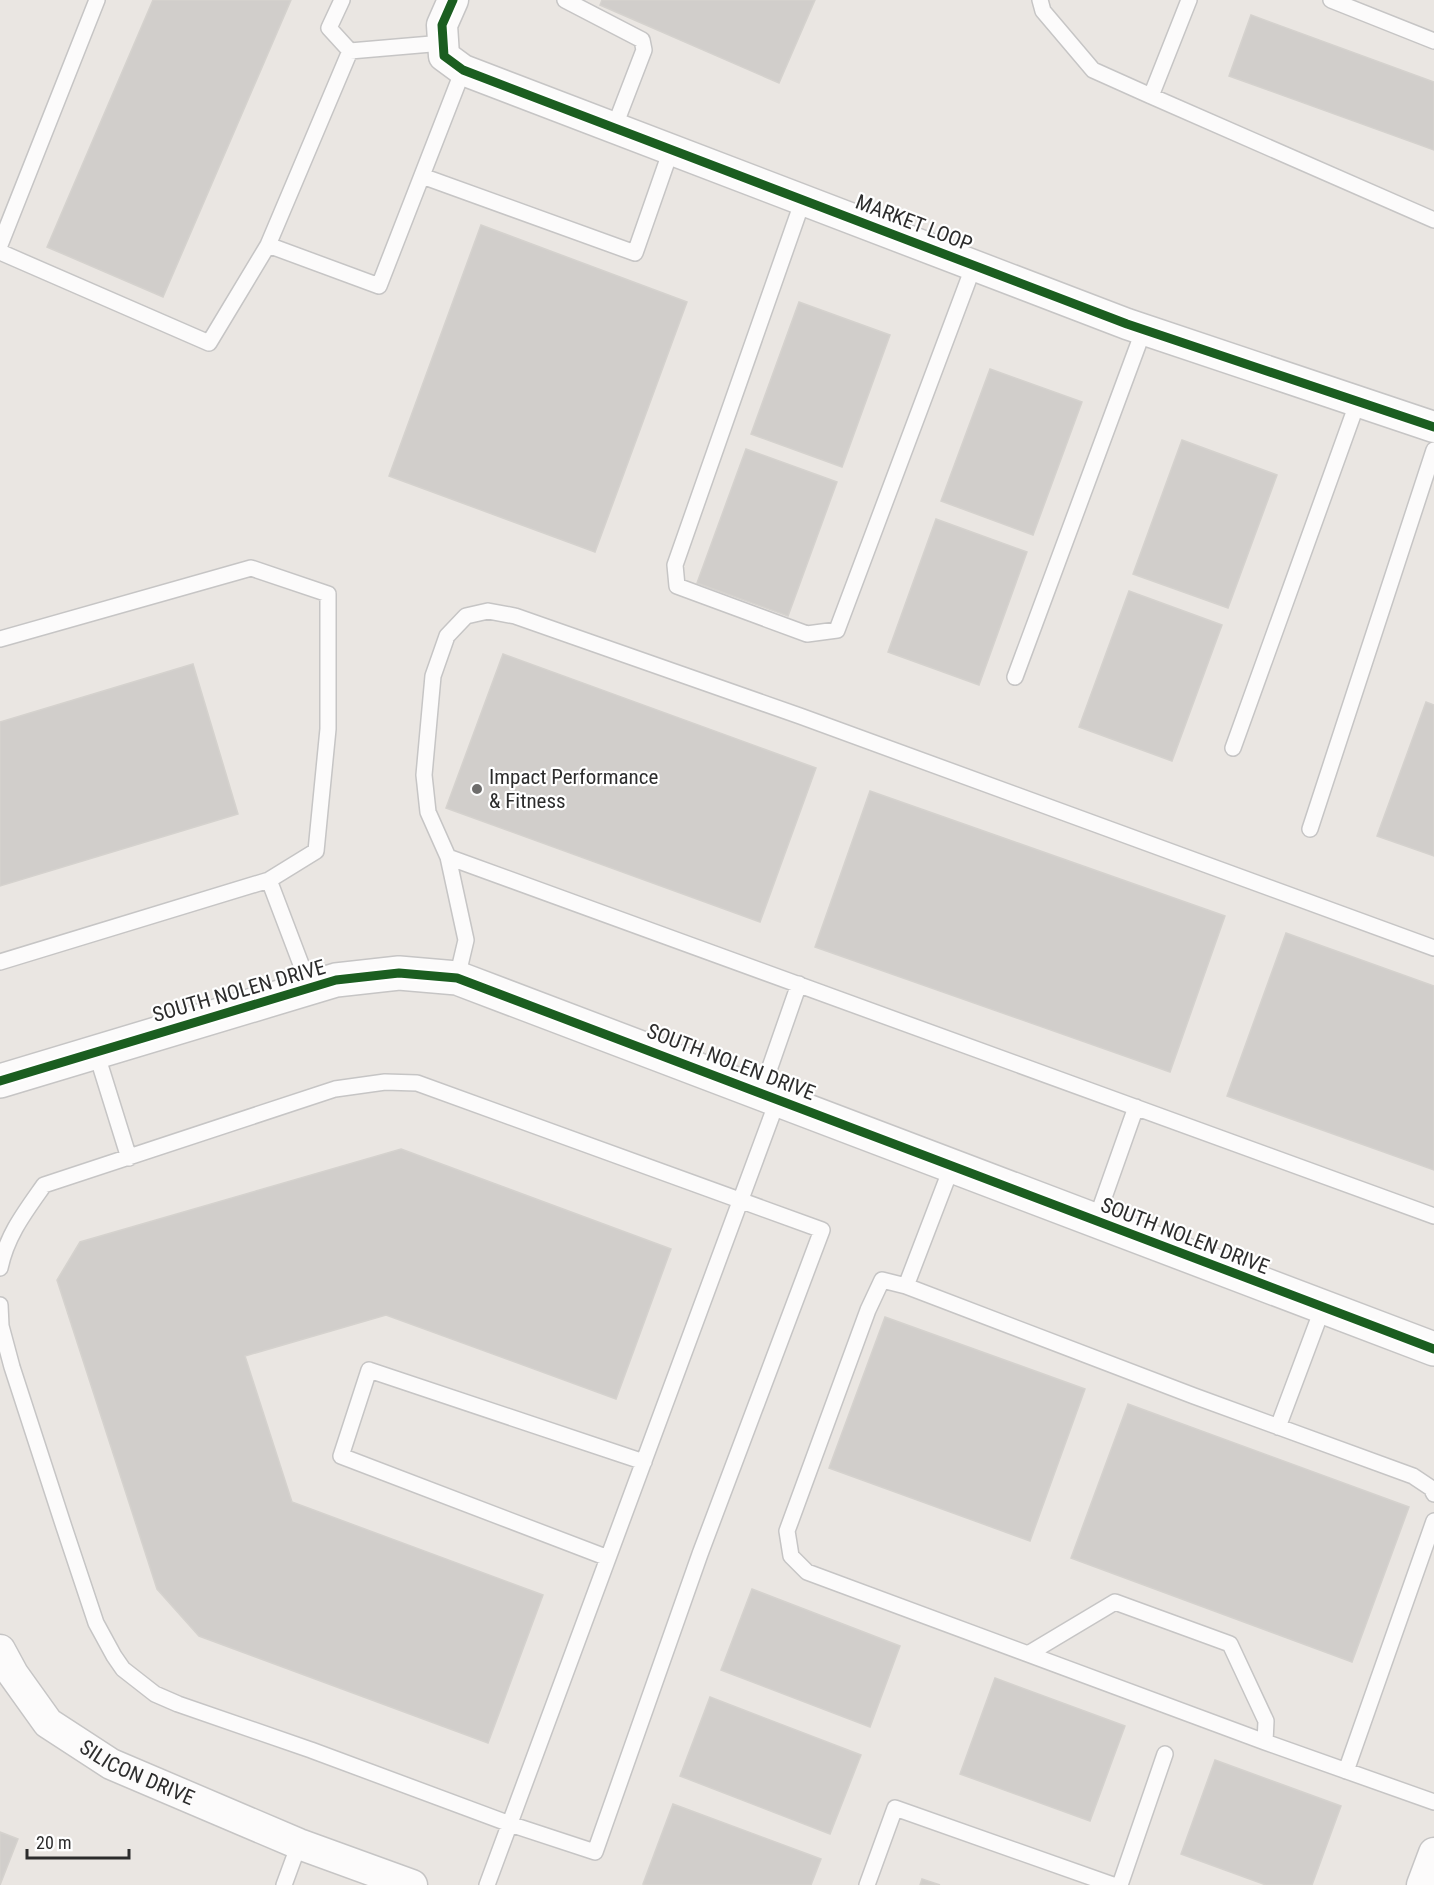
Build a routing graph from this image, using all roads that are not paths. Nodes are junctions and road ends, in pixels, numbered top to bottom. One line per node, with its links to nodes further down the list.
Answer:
1 (97, 0): 18 (lane)
2 (342, 0): 10 (lane)
3 (453, 0): 9 (street)
4 (565, 0): 13 (lane)
5 (1040, 0): 12 (lane)
6 (1189, 0): 12 (lane)
7 (1331, 0): 8 (lane)
8 (1434, 41)
9 (443, 43): 10 (lane); 11 (street, MARKET LOOP)
10 (350, 51): 19 (lane)
11 (463, 70): 13 (street, MARKET LOOP); 15 (lane)
12 (1151, 96): 17 (lane)
13 (614, 128): 14 (street, MARKET LOOP)
14 (671, 150): 15 (lane); 16 (street, MARKET LOOP)
15 (422, 176): 19 (lane)
16 (803, 200): 21 (street, MARKET LOOP); 21 (lane)
17 (1434, 220)
18 (0, 245)
19 (268, 245): 20 (lane)
20 (0, 252)
21 (974, 266): 22 (street, MARKET LOOP)
22 (1144, 329): 23 (street, MARKET LOOP); 27 (lane)
23 (1358, 401): 24 (street, MARKET LOOP); 28 (lane)
24 (1434, 427)
25 (1434, 450): 29 (lane)
26 (0, 639): 31 (lane)
27 (1015, 677)
28 (1233, 748)
29 (1310, 829)
30 (448, 857): 32 (lane); 34 (lane); 35 (lane)
31 (269, 880): 33 (lane); 36 (lane)
32 (1434, 948)
33 (0, 962)
34 (457, 978): 36 (street, SOUTH NOLEN DRIVE); 39 (street, SOUTH NOLEN DRIVE)
35 (799, 984): 39 (lane); 40 (lane)
36 (310, 988): 37 (street, SOUTH NOLEN DRIVE)
37 (96, 1052): 38 (street, SOUTH NOLEN DRIVE); 41 (lane)
38 (0, 1081)
39 (770, 1096): 42 (street, SOUTH NOLEN DRIVE); 43 (lane)
40 (1136, 1107): 44 (lane); 45 (lane)
41 (129, 1158): 43 (lane); 46 (lane)
42 (952, 1166): 45 (street, SOUTH NOLEN DRIVE); 47 (lane)
43 (741, 1200): 53 (lane); 63 (lane)
44 (1434, 1216)
45 (1096, 1221): 49 (street, SOUTH NOLEN DRIVE)
46 (0, 1268)
47 (906, 1286): 52 (lane); 57 (lane)
48 (0, 1305): 51 (lane)
49 (1323, 1307): 50 (street, SOUTH NOLEN DRIVE); 52 (lane)
50 (1434, 1349)
51 (7, 1376): 63 (lane)
52 (1278, 1427): 54 (lane)
53 (644, 1462): 56 (lane); 56 (lane)
54 (1434, 1494)
55 (1434, 1521): 61 (lane)
56 (608, 1558): 63 (lane)
57 (1028, 1654): 59 (lane); 59 (lane)
58 (4, 1668): 64 (street, SILICON DRIVE)
59 (1264, 1742): 61 (lane)
60 (1165, 1754): 71 (lane)
61 (1346, 1771): 62 (lane)
62 (1434, 1802)
63 (510, 1824): 68 (lane)
64 (299, 1844): 66 (lane); 67 (street, SILICON DRIVE)
65 (1434, 1852): 72 (street)
66 (284, 1885)
67 (412, 1885)
68 (487, 1885)
69 (867, 1885): 70 (lane)
70 (1113, 1885)
71 (1120, 1885)
72 (1422, 1885)

